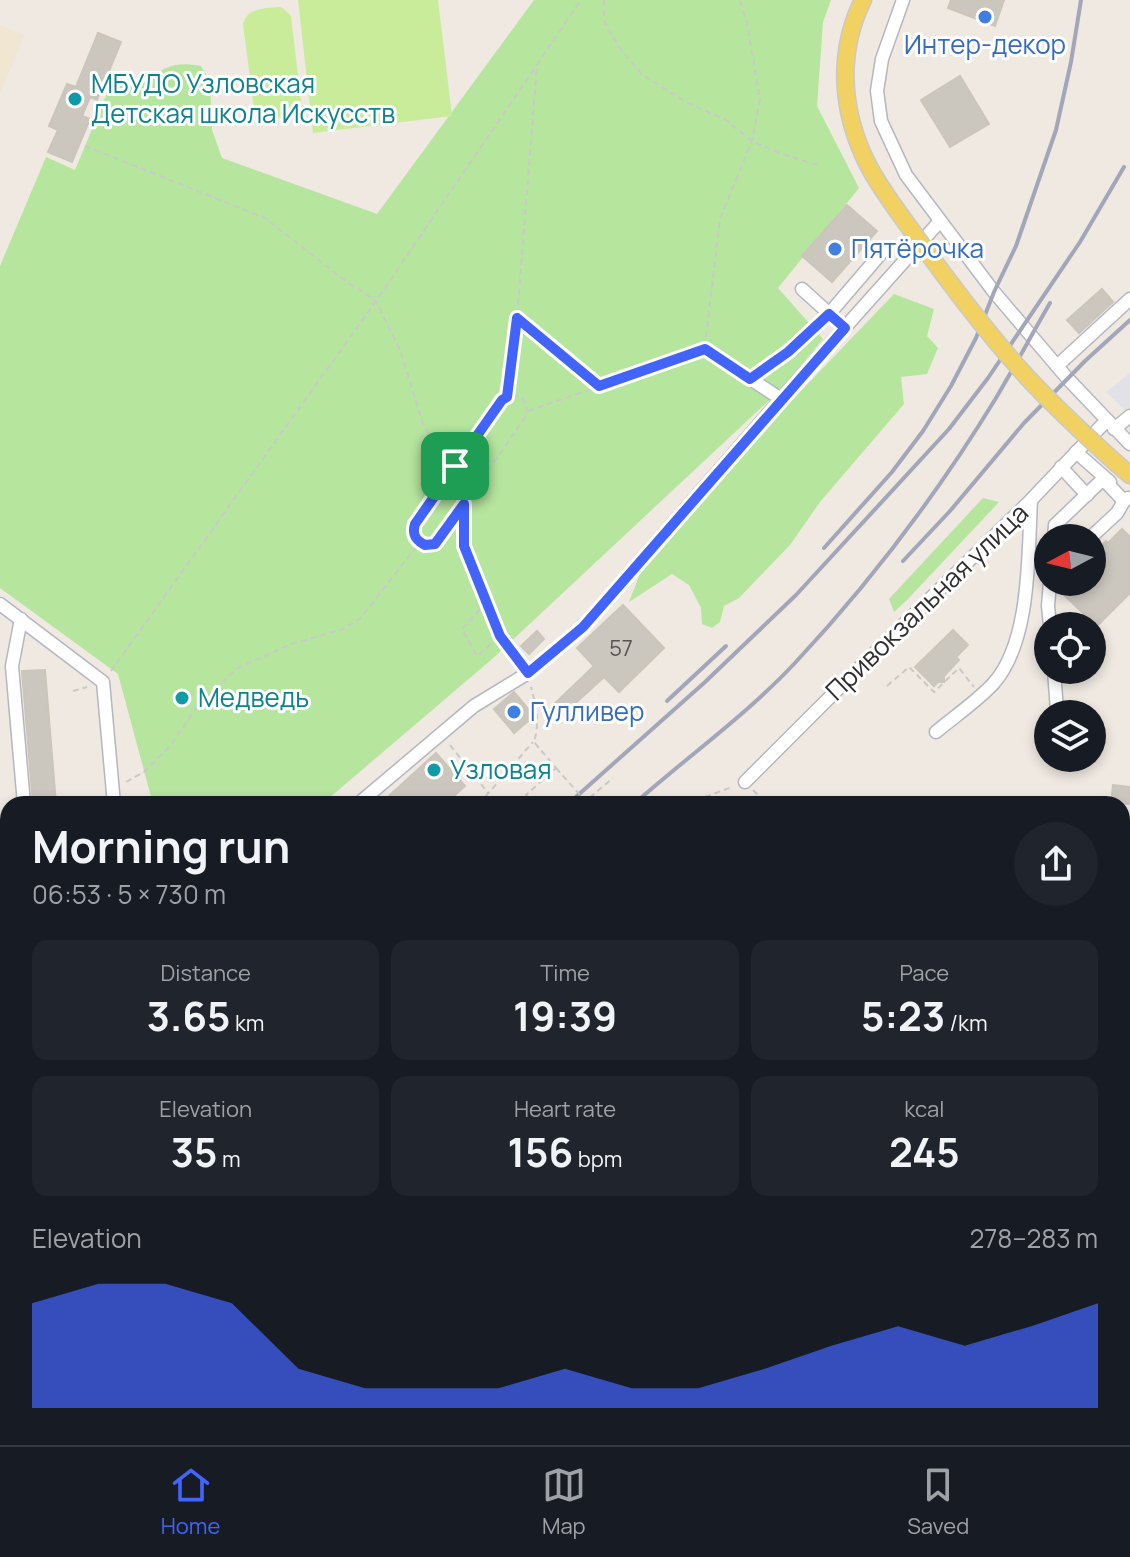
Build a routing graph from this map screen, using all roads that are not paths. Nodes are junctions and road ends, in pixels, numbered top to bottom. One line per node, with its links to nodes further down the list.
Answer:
1 (863, 0): 17 (main road, bridge)
2 (903, 0): 3 (street)
3 (940, 221): 8 (street); 10 (street)
4 (883, 251): 7 (street)
5 (802, 289): 7 (street)
6 (1130, 299): 10 (street)
7 (829, 314): 8 (street)
8 (845, 328): 11 (street)
9 (705, 349): 11 (street)
10 (1057, 366): 13 (street)
11 (781, 399): 30 (street)
12 (1130, 416): 13 (street, Привокзальная улица)
13 (1110, 424): 14 (street); 15 (street, Привокзальная улица)
14 (1130, 444)
15 (1076, 452): 16 (street, Привокзальная улица); 19 (street)
16 (1061, 467): 18 (street); 20 (street, Привокзальная улица)
17 (1130, 475)
18 (1087, 495): 19 (street); 22 (street)
19 (1127, 499): 21 (street); 23 (street)
20 (1031, 500): 26 (street); 27 (street, Привокзальная улица)
21 (1130, 518)
22 (1056, 524)
23 (1105, 524)
24 (0, 604): 25 (street)
25 (21, 619): 28 (street); 29 (street)
26 (936, 732)
27 (745, 782)
28 (23, 796)
29 (113, 796)
30 (367, 796)

